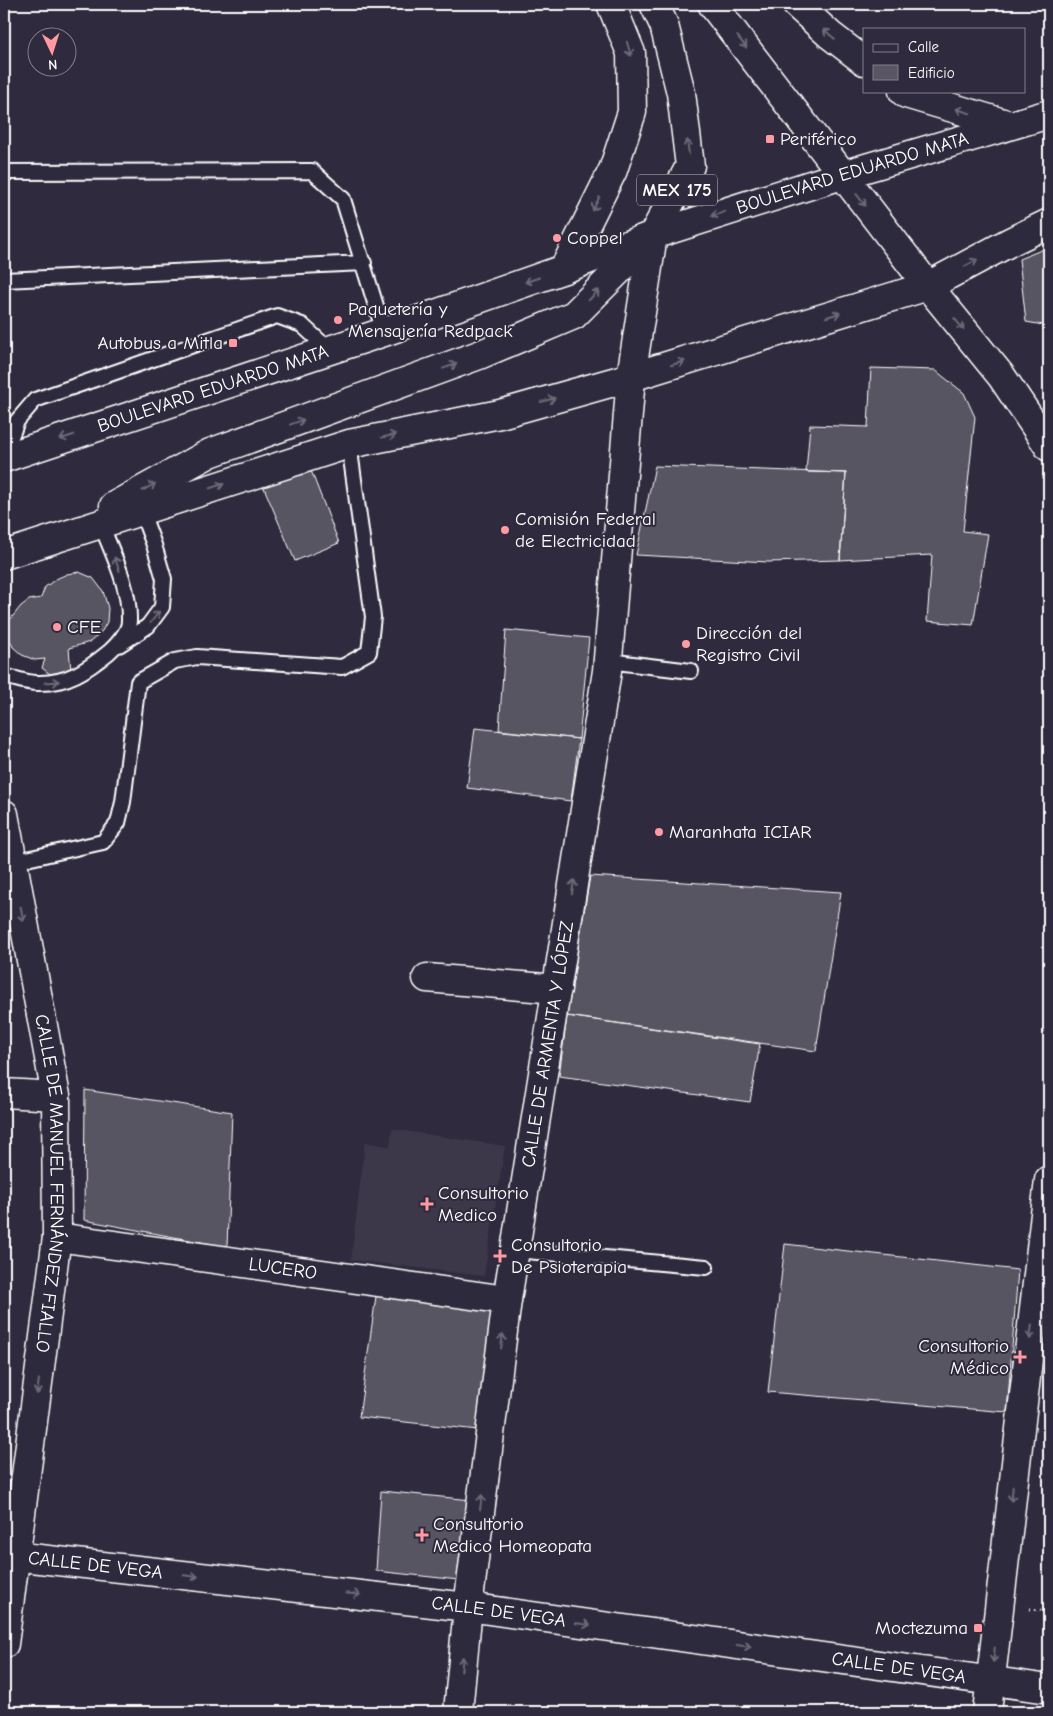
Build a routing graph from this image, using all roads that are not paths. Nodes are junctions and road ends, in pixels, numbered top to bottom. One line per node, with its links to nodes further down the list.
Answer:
1 (611, 4): 14 (street, one-way to 14)
2 (654, 4): 12 (street, MEX 175, one-way to 2)
3 (712, 4): 10 (street, one-way to 10)
4 (796, 4): 5 (street, one-way to 4)
5 (863, 60)
6 (904, 92): 8 (street, one-way to 6)
7 (1049, 114): 8 (street, BOULEVARD EDUARDO MATA)
8 (1010, 125): 10 (street, BOULEVARD EDUARDO MATA)
9 (4, 172): 13 (lane)
10 (842, 175): 12 (street, BOULEVARD EDUARDO MATA, one-way to 12); 16 (street, one-way to 16)
11 (1049, 223): 16 (street, one-way to 11)
12 (654, 235): 14 (street, BOULEVARD EDUARDO MATA); 19 (street, MEX 175); 25 (street, one-way to 12)
13 (364, 263): 15 (lane); 17 (lane)
14 (564, 269): 17 (street, BOULEVARD EDUARDO MATA, one-way to 17)
15 (4, 280)
16 (928, 286): 19 (street, one-way to 16); 21 (street, one-way to 21)
17 (384, 332): 18 (street, BOULEVARD EDUARDO MATA)
18 (330, 350): 22 (street, BOULEVARD EDUARDO MATA, one-way to 22); 22 (lane)
19 (631, 377): 20 (street, one-way to 19); 28 (street, CALLE DE ARMENTA Y LÓPEZ)
20 (349, 444): 23 (street, one-way to 20); 32 (lane)
21 (1049, 447)
22 (4, 457)
23 (141, 510): 24 (street); 27 (lane, one-way to 23)
24 (100, 524): 25 (street); 27 (lane, one-way to 24)
25 (61, 536): 26 (street)
26 (4, 555)
27 (116, 646): 30 (lane, one-way to 27)
28 (608, 661): 29 (lane); 34 (street, CALLE DE ARMENTA Y LÓPEZ, one-way to 28)
29 (691, 671)
30 (4, 676)
31 (4, 814): 32 (street, CALLE DE MANUEL FERNÁNDEZ FIALLO)
32 (13, 862): 36 (street, CALLE DE MANUEL FERNÁNDEZ FIALLO, one-way to 36)
33 (427, 978): 34 (street)
34 (557, 989): 39 (street, CALLE DE ARMENTA Y LÓPEZ)
35 (4, 1093): 36 (street)
36 (56, 1096): 38 (street, CALLE DE MANUEL FERNÁNDEZ FIALLO)
37 (1049, 1180): 45 (street, one-way to 45)
38 (57, 1237): 41 (street, LUCERO); 42 (street, CALLE DE MANUEL FERNÁNDEZ FIALLO, one-way to 42)
39 (515, 1250): 40 (lane); 41 (street, CALLE DE ARMENTA Y LÓPEZ)
40 (706, 1267)
41 (507, 1300): 43 (street, CALLE DE ARMENTA Y LÓPEZ, one-way to 41)
42 (10, 1556): 43 (street, CALLE DE VEGA, one-way to 43); 44 (street, CALLE DE MANUEL FERNÁNDEZ FIALLO)
43 (468, 1607): 45 (street, CALLE DE VEGA, one-way to 45); 47 (street, CALLE DE ARMENTA Y LÓPEZ, one-way to 43)
44 (4, 1644)
45 (991, 1682): 46 (street, CALLE DE VEGA); 48 (street)
46 (1049, 1689)
47 (458, 1712)
48 (987, 1712)

